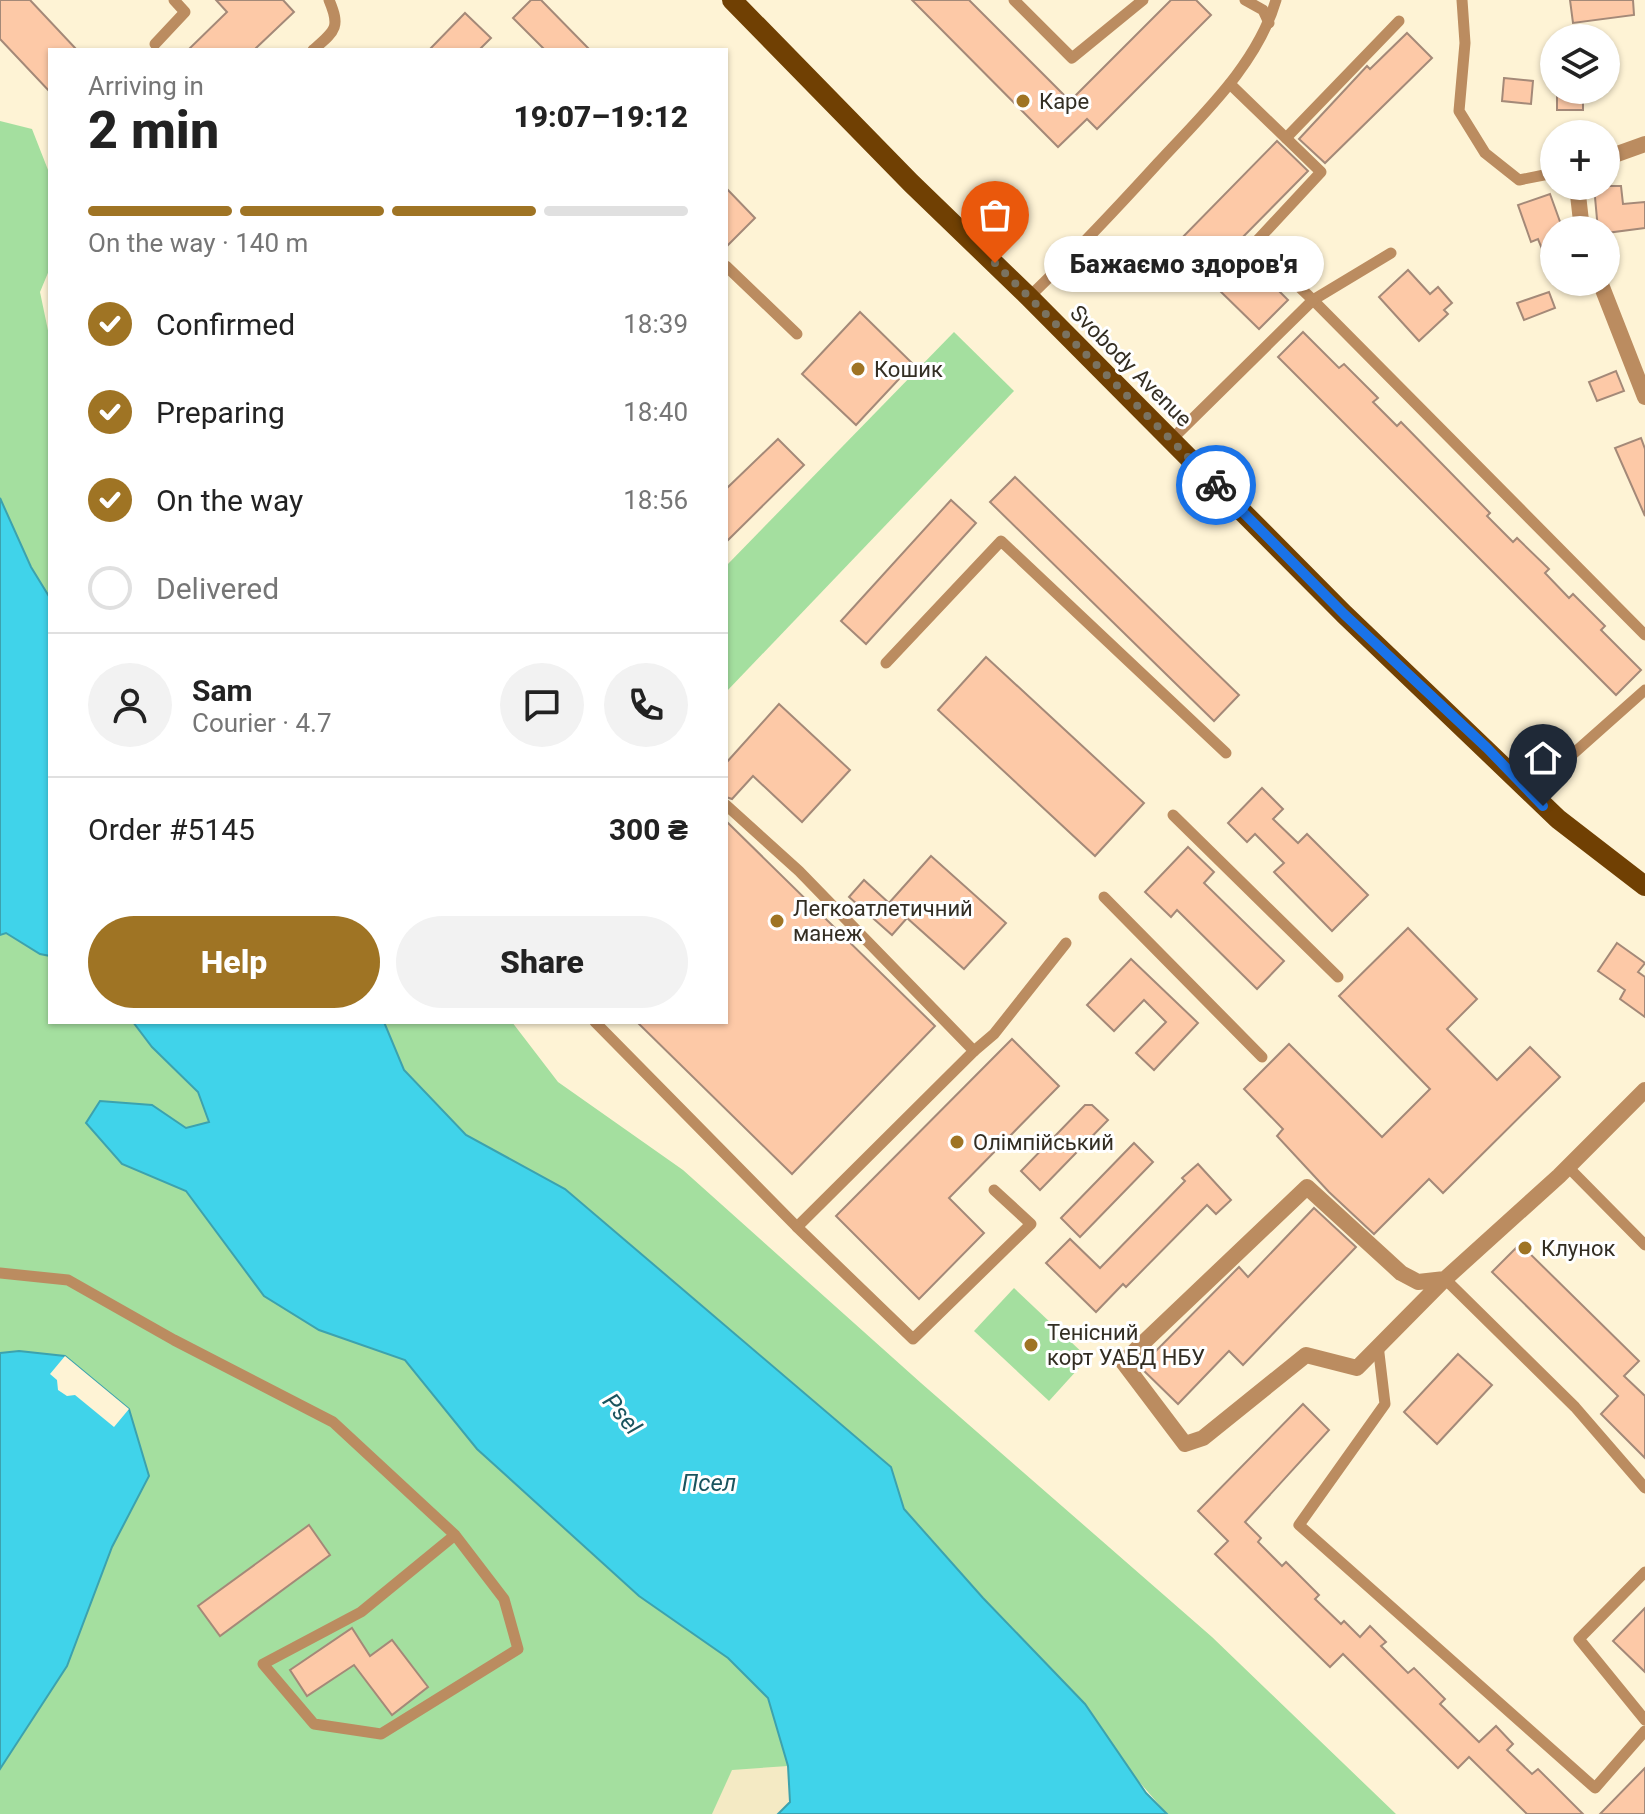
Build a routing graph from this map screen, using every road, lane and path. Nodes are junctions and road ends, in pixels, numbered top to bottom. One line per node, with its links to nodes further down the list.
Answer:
1 (174, 0): 11 (lane)
2 (329, 0): 12 (lane)
3 (732, 0): 21 (main road, Svobody Avenue)
4 (1014, 0): 5 (lane)
5 (1143, 0)
6 (1245, 0): 10 (lane)
7 (1276, 0): 10 (lane)
8 (1462, 0): 17 (lane)
9 (1399, 21): 14 (lane)
10 (1269, 23): 13 (lane)
11 (155, 44)
12 (315, 48)
13 (1230, 84): 14 (lane); 21 (lane)
14 (1286, 138): 22 (lane)
15 (1645, 144): 16 (street)
16 (1620, 153)
17 (1540, 176)
18 (1391, 253): 22 (lane)
19 (728, 268): 23 (lane)
20 (1605, 296): 24 (street)
21 (1029, 297): 25 (main road, Svobody Avenue)
22 (1313, 300): 25 (lane); 26 (lane)
23 (797, 334)
24 (1645, 397)
25 (1171, 440): 30 (main road, Svobody Avenue)
26 (1645, 635)
27 (886, 663): 29 (lane)
28 (1645, 690): 30 (lane)
29 (1226, 753)
30 (1529, 793): 33 (main road, Svobody Avenue)
31 (728, 807): 38 (lane)
32 (1173, 815): 36 (lane)
33 (1645, 886)
34 (1104, 897): 39 (lane)
35 (1066, 943): 38 (lane)
36 (1338, 977)
37 (597, 1024): 43 (lane)
38 (974, 1051): 43 (lane)
39 (1262, 1057)
40 (1645, 1090): 41 (street)
41 (1568, 1167): 44 (lane); 46 (street)
42 (994, 1190): 43 (lane)
43 (797, 1227)
44 (1645, 1245)
45 (0, 1273): 49 (lane)
46 (1445, 1279): 47 (street); 47 (street); 48 (lane)
47 (1378, 1345): 52 (lane)
48 (1645, 1488)
49 (455, 1535): 49 (lane)
50 (1645, 1572): 51 (lane)
51 (1645, 1720)
52 (1645, 1731)

